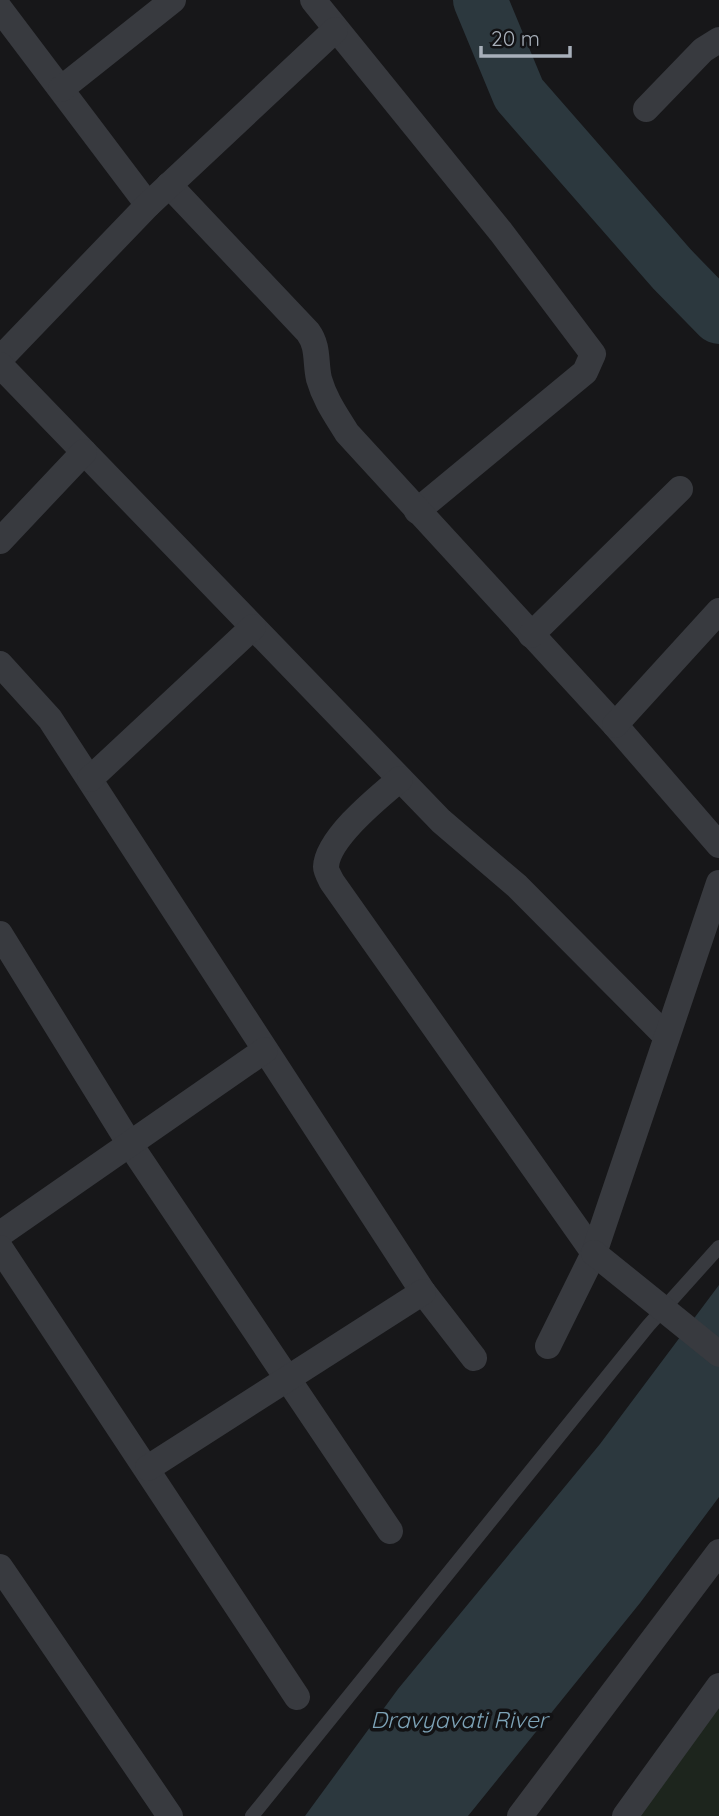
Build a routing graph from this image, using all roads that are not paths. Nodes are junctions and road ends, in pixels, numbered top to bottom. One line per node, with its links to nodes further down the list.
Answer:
1 (173, 0): 6 (street)
2 (313, 0): 4 (street)
3 (0, 9): 6 (street)
4 (335, 30): 8 (street); 14 (street)
5 (719, 40): 7 (street)
6 (61, 89): 9 (street)
7 (646, 109)
8 (169, 185): 9 (street); 14 (street)
9 (148, 205): 10 (street)
10 (0, 359)
11 (0, 365): 12 (street)
12 (84, 452): 15 (street); 17 (street)
13 (680, 489): 18 (street)
14 (417, 512): 18 (street)
15 (0, 541)
16 (719, 611): 20 (street)
17 (253, 627): 21 (street); 22 (street)
18 (531, 635): 20 (street)
19 (0, 664): 21 (street)
20 (615, 726): 23 (street)
21 (90, 779): 27 (street)
22 (400, 779): 26 (street); 32 (street)
23 (719, 845)
24 (719, 883): 26 (street)
25 (0, 934): 28 (street)
26 (665, 1035): 32 (street)
27 (265, 1049): 28 (street); 33 (street)
28 (131, 1146): 29 (street); 37 (street)
29 (0, 1234)
30 (719, 1247): 45 (lane)
31 (0, 1248): 38 (street)
32 (594, 1253): 34 (street); 35 (street, bridge)
33 (423, 1292): 36 (street); 37 (street)
34 (548, 1346)
35 (719, 1354)
36 (474, 1358)
37 (285, 1378): 38 (street); 39 (street)
38 (148, 1468): 43 (street)
39 (390, 1531)
40 (719, 1552): 46 (street)
41 (0, 1567): 44 (street)
42 (719, 1686): 47 (street)
43 (297, 1697)
44 (170, 1816)
45 (252, 1816)
46 (520, 1816)
47 (625, 1816)

